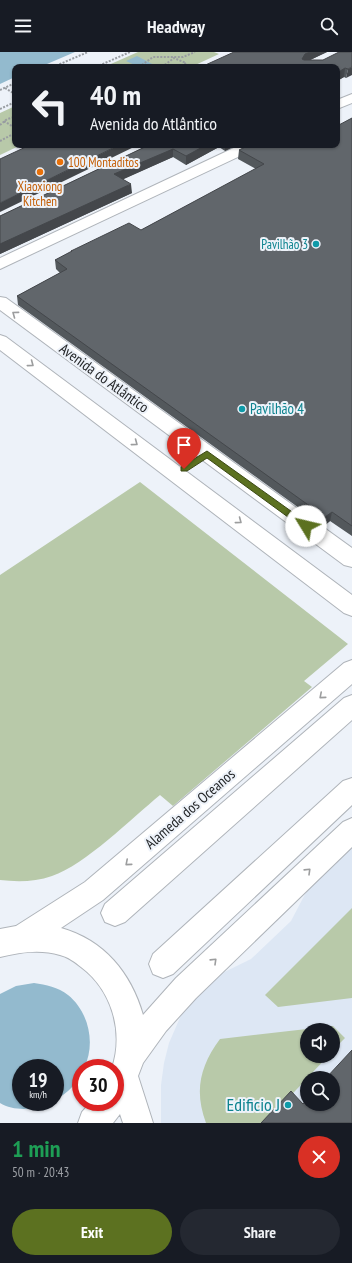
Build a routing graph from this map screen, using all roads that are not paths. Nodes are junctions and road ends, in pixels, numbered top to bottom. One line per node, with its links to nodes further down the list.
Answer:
1 (352, 98): 2 (street)
2 (340, 104)
3 (246, 148): 4 (street)
4 (0, 264)
5 (0, 302): 7 (street, Avenida do Atlântico, one-way to 5)
6 (0, 341): 8 (street, one-way to 8)
7 (207, 454): 8 (street); 9 (street, Avenida do Atlântico)
8 (177, 474): 10 (street, one-way to 10)
9 (352, 559)
10 (352, 606)
11 (352, 670): 16 (street, Alameda dos Oceanos, one-way to 16)
12 (352, 705): 15 (street, Alameda dos Oceanos)
13 (352, 789): 17 (street)
14 (352, 830): 19 (street, one-way to 14)
15 (115, 913)
16 (5, 942): 18 (street)
17 (164, 964)
18 (124, 1065)
19 (124, 1076)
20 (124, 1092): 23 (street)
21 (101, 1111): 22 (street)
22 (93, 1123)
23 (138, 1123)

